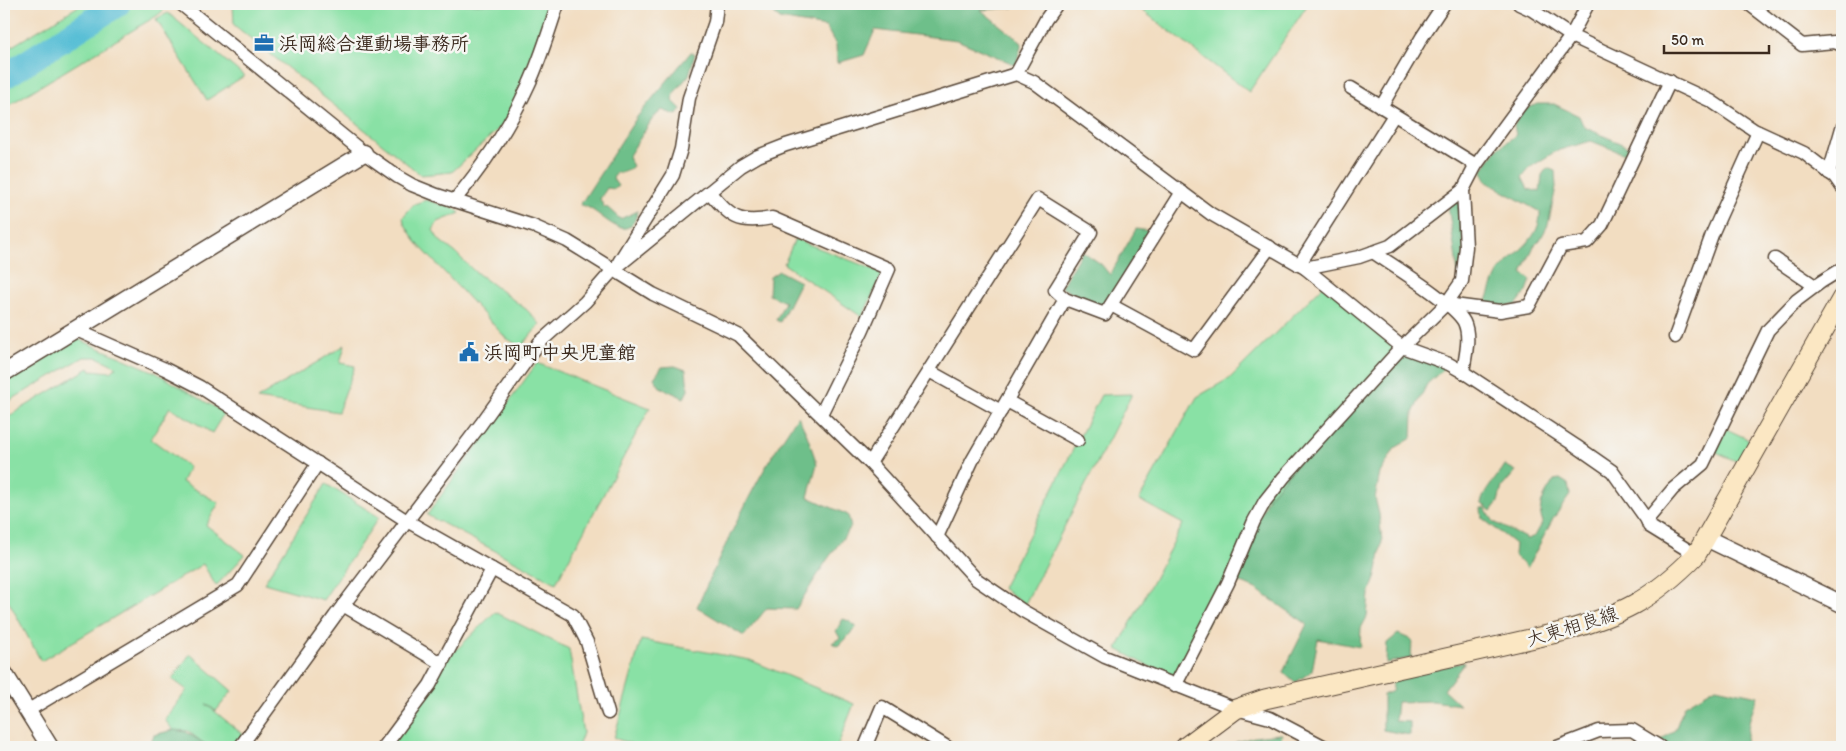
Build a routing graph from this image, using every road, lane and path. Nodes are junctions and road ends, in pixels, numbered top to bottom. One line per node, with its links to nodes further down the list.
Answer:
1 (181, 4): 18 (street)
2 (558, 4): 25 (street)
3 (717, 4): 31 (street)
4 (1057, 4): 11 (street)
5 (1444, 4): 14 (street)
6 (1519, 4): 9 (street)
7 (1588, 4): 9 (street)
8 (1748, 4): 10 (street)
9 (1571, 36): 12 (street); 19 (street)
10 (1842, 45)
11 (1016, 74): 23 (street); 24 (street)
12 (1670, 81): 17 (street); 35 (street)
13 (1351, 88): 14 (street)
14 (1381, 107): 15 (street)
15 (1394, 115): 19 (street); 29 (street)
16 (1842, 128): 20 (street)
17 (1758, 132): 20 (street); 38 (street)
18 (364, 153): 25 (street); 37 (street)
19 (1476, 165): 22 (street)
20 (1829, 173): 21 (street)
21 (1842, 187)
22 (1463, 190): 27 (street); 35 (street)
23 (709, 192): 31 (street); 44 (street)
24 (1182, 192): 26 (street); 36 (street)
25 (454, 201): 31 (street)
26 (1270, 247): 29 (street); 36 (street)
27 (1373, 252): 29 (street); 35 (street)
28 (1774, 259): 32 (street)
29 (1302, 266): 39 (street)
30 (1842, 269): 32 (street)
31 (613, 270): 44 (street); 48 (street)
32 (1815, 286): 49 (street)
33 (1842, 298): 51 (main road, 大東相良線)
34 (1065, 299): 36 (street); 40 (street); 43 (street)
35 (1446, 304): 39 (street); 41 (street)
36 (1111, 305)
37 (74, 329): 42 (street); 47 (street)
38 (1674, 337)
39 (1402, 347): 41 (street); 58 (street)
40 (929, 371): 43 (street); 46 (street)
41 (1464, 372): 49 (street)
42 (4, 373)
43 (1004, 406): 45 (street); 50 (street)
44 (821, 414): 46 (street)
45 (1078, 440)
46 (870, 462): 50 (street)
47 (318, 463): 48 (street); 60 (street)
48 (407, 520): 53 (street); 55 (street)
49 (1647, 520): 52 (street)
50 (936, 537): 58 (street)
51 (1706, 538): 52 (main road, 大東相良線); 54 (street)
52 (1696, 555): 59 (main road, 大東相良線)
53 (492, 569): 56 (street); 61 (street)
54 (1842, 604)
55 (344, 605): 56 (street); 63 (street)
56 (442, 664): 64 (street)
57 (4, 673): 60 (street)
58 (1175, 686): 59 (street)
59 (1236, 709): 67 (main road, 大東相良線); 68 (street)
60 (27, 711): 62 (street)
61 (608, 713)
62 (50, 747)
63 (240, 747)
64 (384, 747)
65 (866, 747): 66 (street)
66 (946, 747)
67 (1185, 747)
68 (1325, 747)
69 (1559, 747): 70 (street)
70 (1660, 747)

